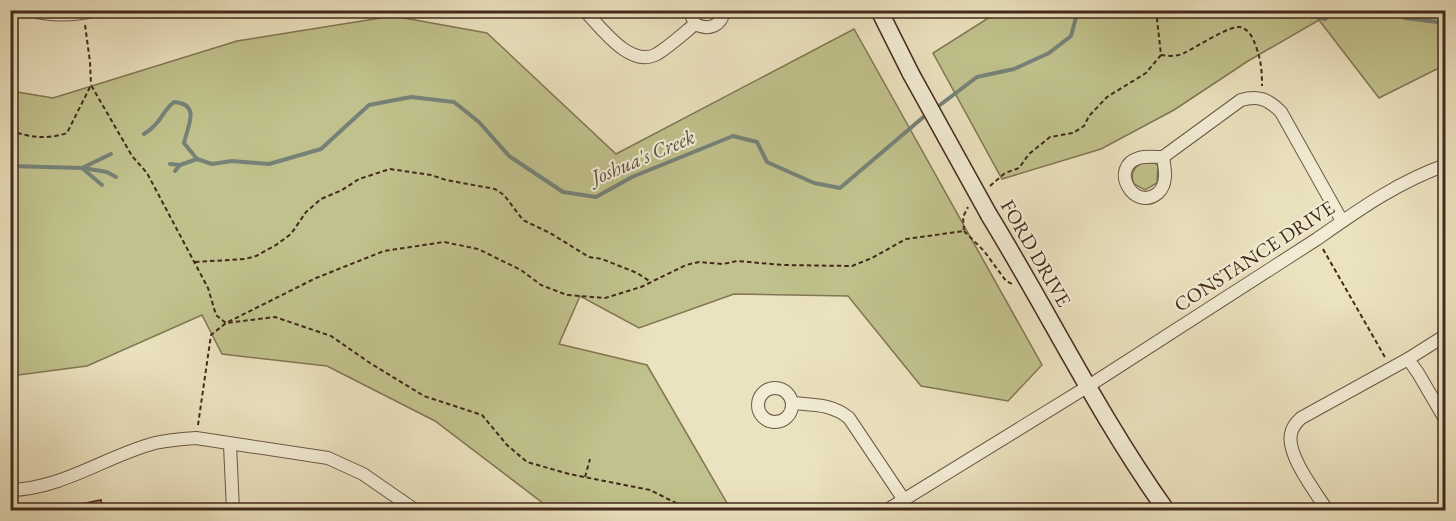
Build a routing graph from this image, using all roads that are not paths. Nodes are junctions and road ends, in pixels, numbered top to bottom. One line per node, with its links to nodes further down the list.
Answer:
1 (30, 10): 6 (street)
2 (584, 10): 7 (street)
3 (689, 10): 7 (street)
4 (724, 10): 7 (street)
5 (879, 10): 13 (main road, FORD DRIVE, bridge)
6 (89, 12)
7 (695, 24)
8 (1162, 157): 10 (street)
9 (1446, 165): 10 (street, CONSTANCE DRIVE)
10 (1342, 221): 13 (street, CONSTANCE DRIVE)
11 (1446, 335): 12 (street)
12 (1408, 359): 15 (street); 23 (street)
13 (1088, 387): 18 (street, CONSTANCE DRIVE); 22 (main road, FORD DRIVE)
14 (792, 403): 18 (street)
15 (1446, 422)
16 (230, 445): 17 (street); 19 (street); 20 (street)
17 (10, 490)
18 (904, 500): 21 (street, CONSTANCE DRIVE)
19 (232, 510)
20 (415, 510)
21 (887, 510)
22 (1166, 510)
23 (1327, 510)

